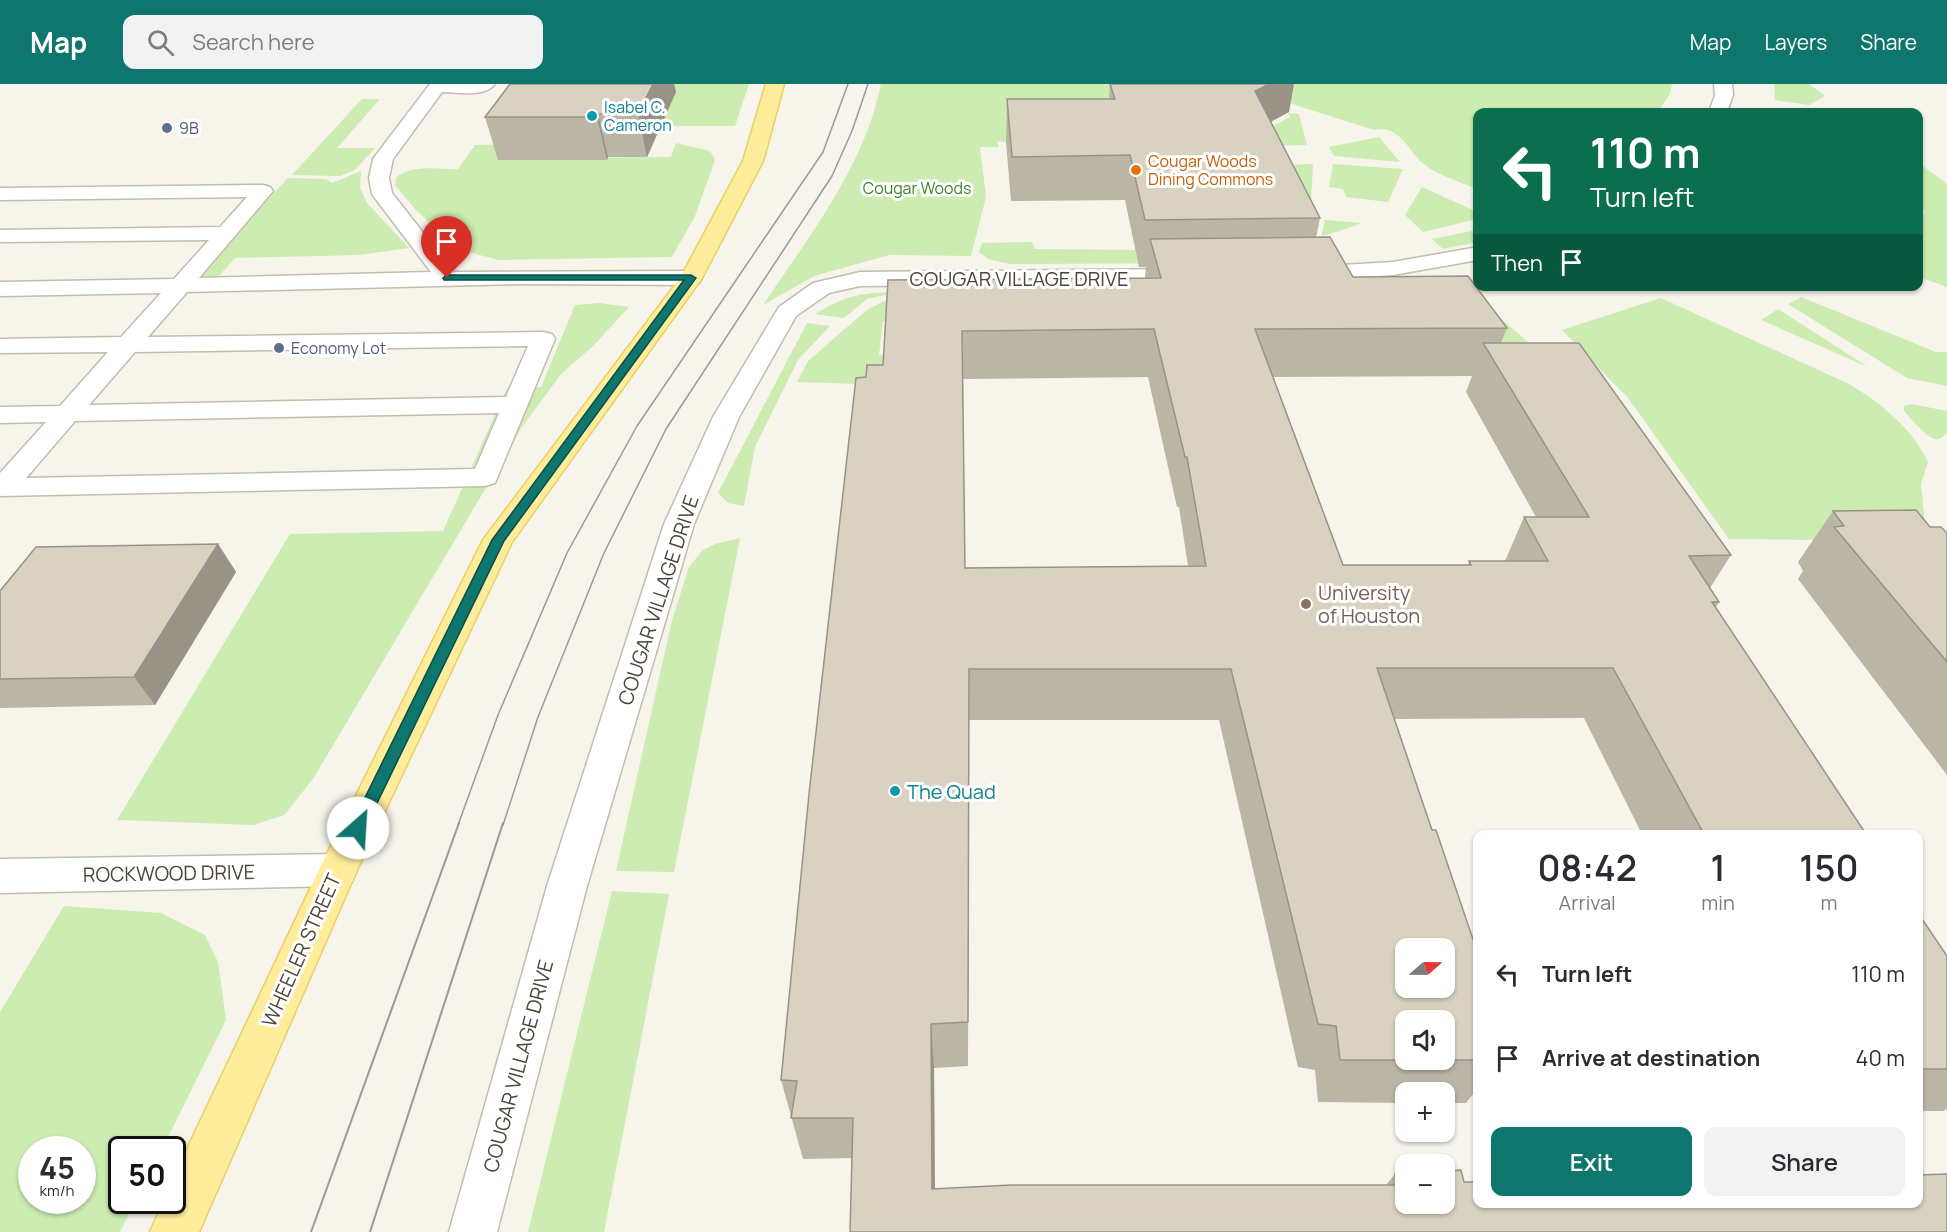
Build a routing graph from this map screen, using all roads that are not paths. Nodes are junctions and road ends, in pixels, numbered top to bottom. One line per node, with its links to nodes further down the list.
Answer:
1 (486, 84): 4 (street)
2 (775, 84): 13 (main road, WHEELER STREET)
3 (1723, 84): 5 (street)
4 (438, 85): 12 (street)
5 (1719, 108)
6 (0, 194): 7 (street)
7 (226, 233): 8 (street); 14 (street)
8 (0, 236)
9 (1473, 254): 10 (street)
10 (1289, 274)
11 (1208, 276): 25 (street, COUGAR VILLAGE DRIVE)
12 (447, 278): 13 (street); 14 (street)
13 (691, 278): 22 (main road, WHEELER STREET)
14 (180, 286): 15 (street); 16 (street)
15 (0, 289)
16 (129, 344): 17 (street); 18 (street); 19 (street)
17 (0, 346)
18 (516, 405): 19 (street); 21 (street)
19 (68, 414): 20 (street); 21 (street)
20 (0, 415)
21 (2, 487)
22 (338, 870): 23 (street, ROCKWOOD DRIVE); 24 (main road, WHEELER STREET)
23 (0, 876)
24 (174, 1232)
25 (473, 1232)

